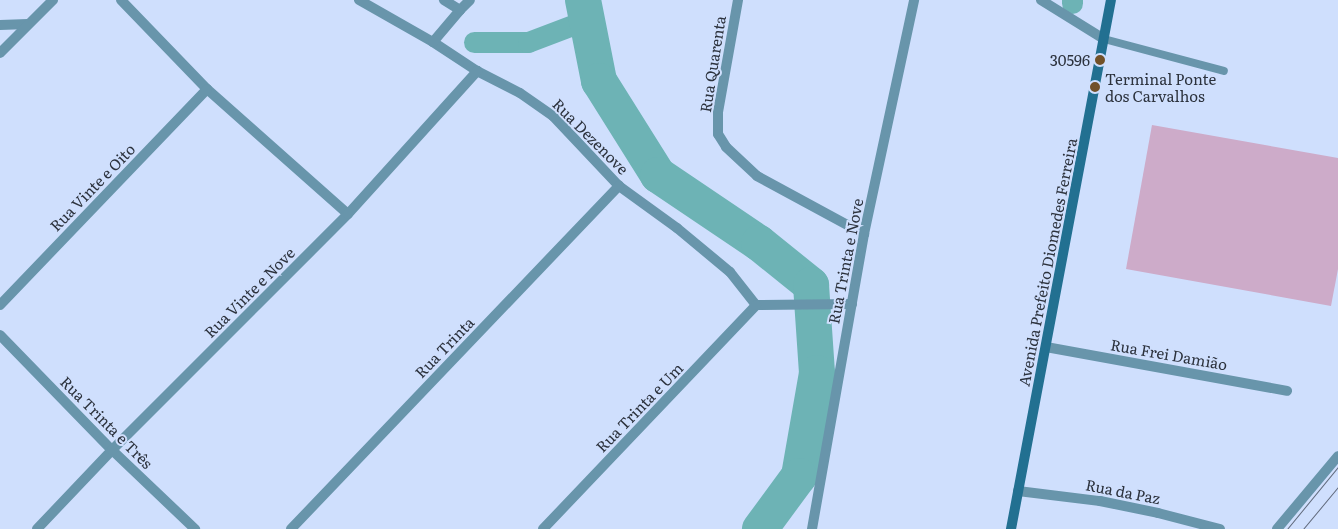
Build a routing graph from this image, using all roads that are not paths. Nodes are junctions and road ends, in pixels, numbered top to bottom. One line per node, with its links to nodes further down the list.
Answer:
1 (53, 0): 11 (street)
2 (121, 0): 18 (street)
3 (359, 0): 14 (street, Rua Dezenove)
4 (444, 0): 10 (street)
5 (470, 0): 10 (street)
6 (738, 0): 21 (street, Rua Quarenta)
7 (914, 0): 21 (street, Rua Trinta e Nove)
8 (1041, 0): 13 (street)
9 (1111, 0): 13 (street, Avenida Prefeito Diomedes Ferreira)
10 (460, 10): 14 (street)
11 (28, 24): 12 (street); 15 (street)
12 (0, 25)
13 (1104, 38): 17 (lane); 26 (street, Avenida Prefeito Diomedes Ferreira)
14 (433, 42): 16 (street, Rua Dezenove)
15 (0, 53)
16 (477, 71): 19 (street, Rua Dezenove); 20 (street, Rua Vinte e Nove)
17 (1224, 71)
18 (207, 89): 20 (street); 23 (street, Rua Vinte e Oito)
19 (619, 186): 24 (street, Rua Dezenove); 33 (street, Rua Trinta)
20 (348, 214): 28 (street, Rua Vinte e Nove)
21 (864, 234): 22 (street, Rua Trinta e Nove)
22 (852, 304): 24 (street); 35 (street, Rua Trinta e Nove)
23 (0, 305)
24 (756, 305): 34 (street, Rua Trinta e Um)
25 (0, 335): 28 (street, Rua Trinta e Três)
26 (1046, 347): 27 (street, Rua Frei Damião); 30 (street, Avenida Prefeito Diomedes Ferreira)
27 (1287, 390)
28 (112, 450): 31 (street, Rua Vinte e Nove); 32 (street, Rua Trinta e Três)
29 (1338, 456): 38 (street)
30 (1018, 491): 36 (street, Avenida Prefeito Diomedes Ferreira); 37 (street, Rua da Paz)
31 (37, 529)
32 (195, 529)
33 (291, 529)
34 (543, 529)
35 (812, 529)
36 (1011, 529)
37 (1220, 529)
38 (1277, 529)

